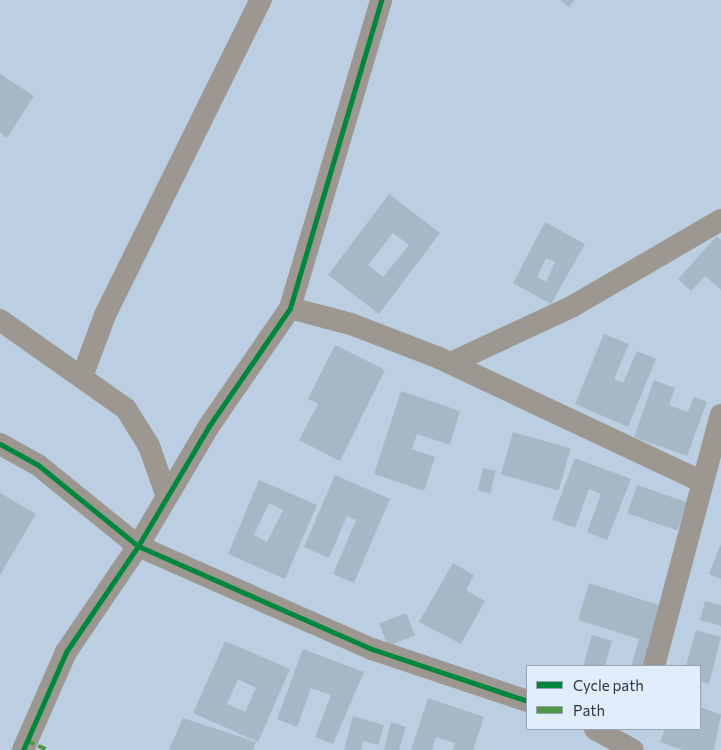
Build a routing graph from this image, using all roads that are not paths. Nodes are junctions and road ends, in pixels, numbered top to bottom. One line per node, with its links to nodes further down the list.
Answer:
1 (261, 0): 7 (street)
2 (381, 0): 4 (street)
3 (721, 220): 6 (street)
4 (290, 308): 6 (street); 11 (street)
5 (0, 320): 7 (street)
6 (452, 364): 10 (street)
7 (82, 377): 11 (street)
8 (721, 415): 10 (street)
9 (0, 444): 12 (street)
10 (700, 481): 13 (street)
11 (166, 494): 12 (street)
12 (138, 546): 14 (street); 17 (street)
13 (654, 665)
14 (526, 701)
15 (598, 730): 16 (street)
16 (633, 744)
17 (23, 750)

